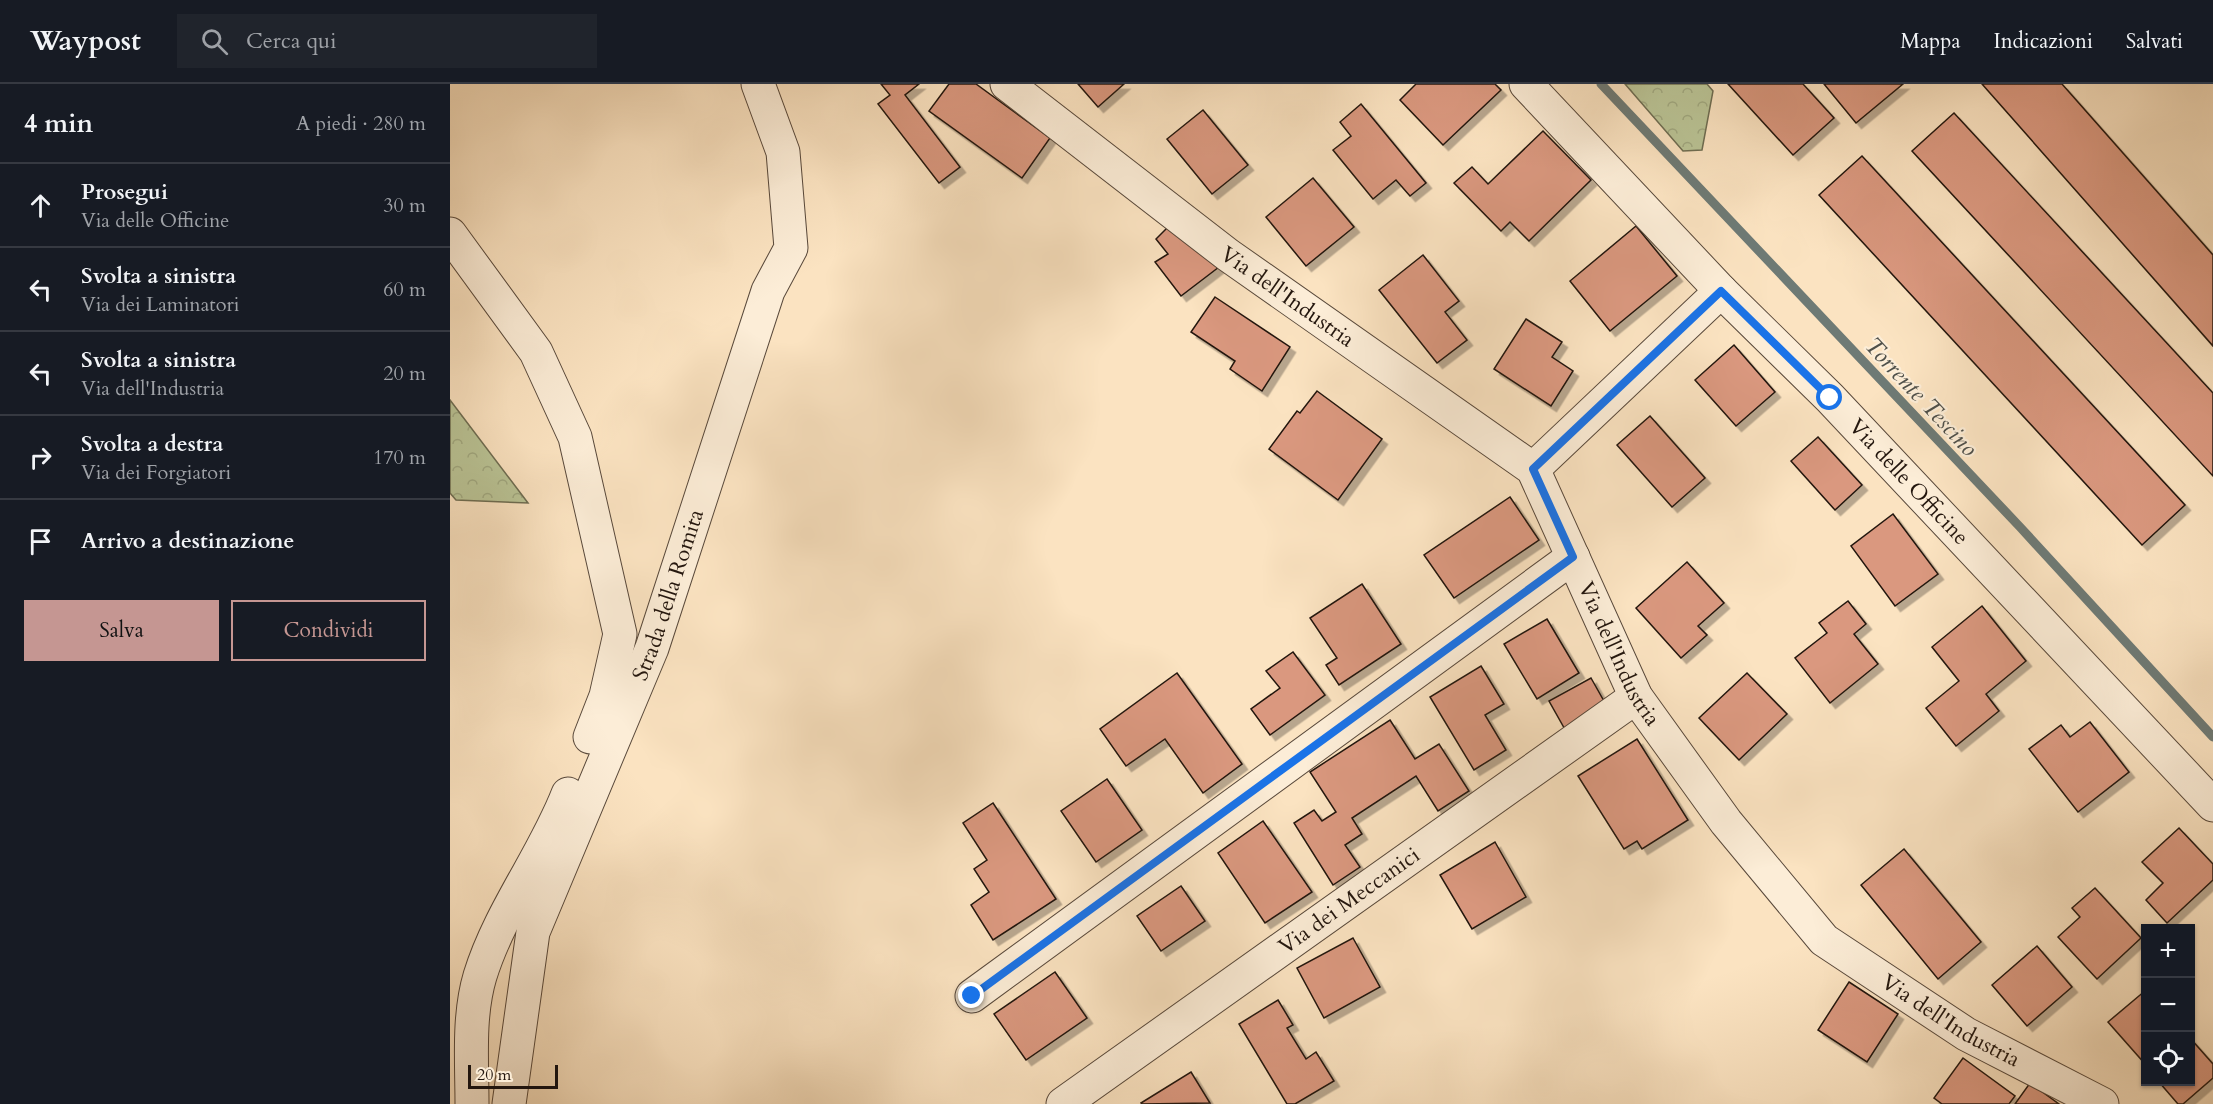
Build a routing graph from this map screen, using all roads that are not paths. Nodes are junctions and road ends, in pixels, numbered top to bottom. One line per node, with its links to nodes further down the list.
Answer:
1 (758, 84): 12 (street, Strada della Romita)
2 (1007, 84): 6 (street, Via dell'Industria)
3 (1526, 84): 5 (street, Via delle Officine)
4 (450, 234): 11 (street)
5 (1721, 291): 6 (street); 9 (street, Via delle Officine)
6 (1533, 469): 7 (street, Via dell'Industria)
7 (1573, 557): 8 (street, Via dell'Industria); 10 (street)
8 (1636, 697): 13 (street, Via dei Meccanici); 14 (street, Via dell'Industria)
9 (2213, 805)
10 (972, 996)
11 (472, 1104)
12 (509, 1104)
13 (1063, 1104)
14 (2102, 1104)

